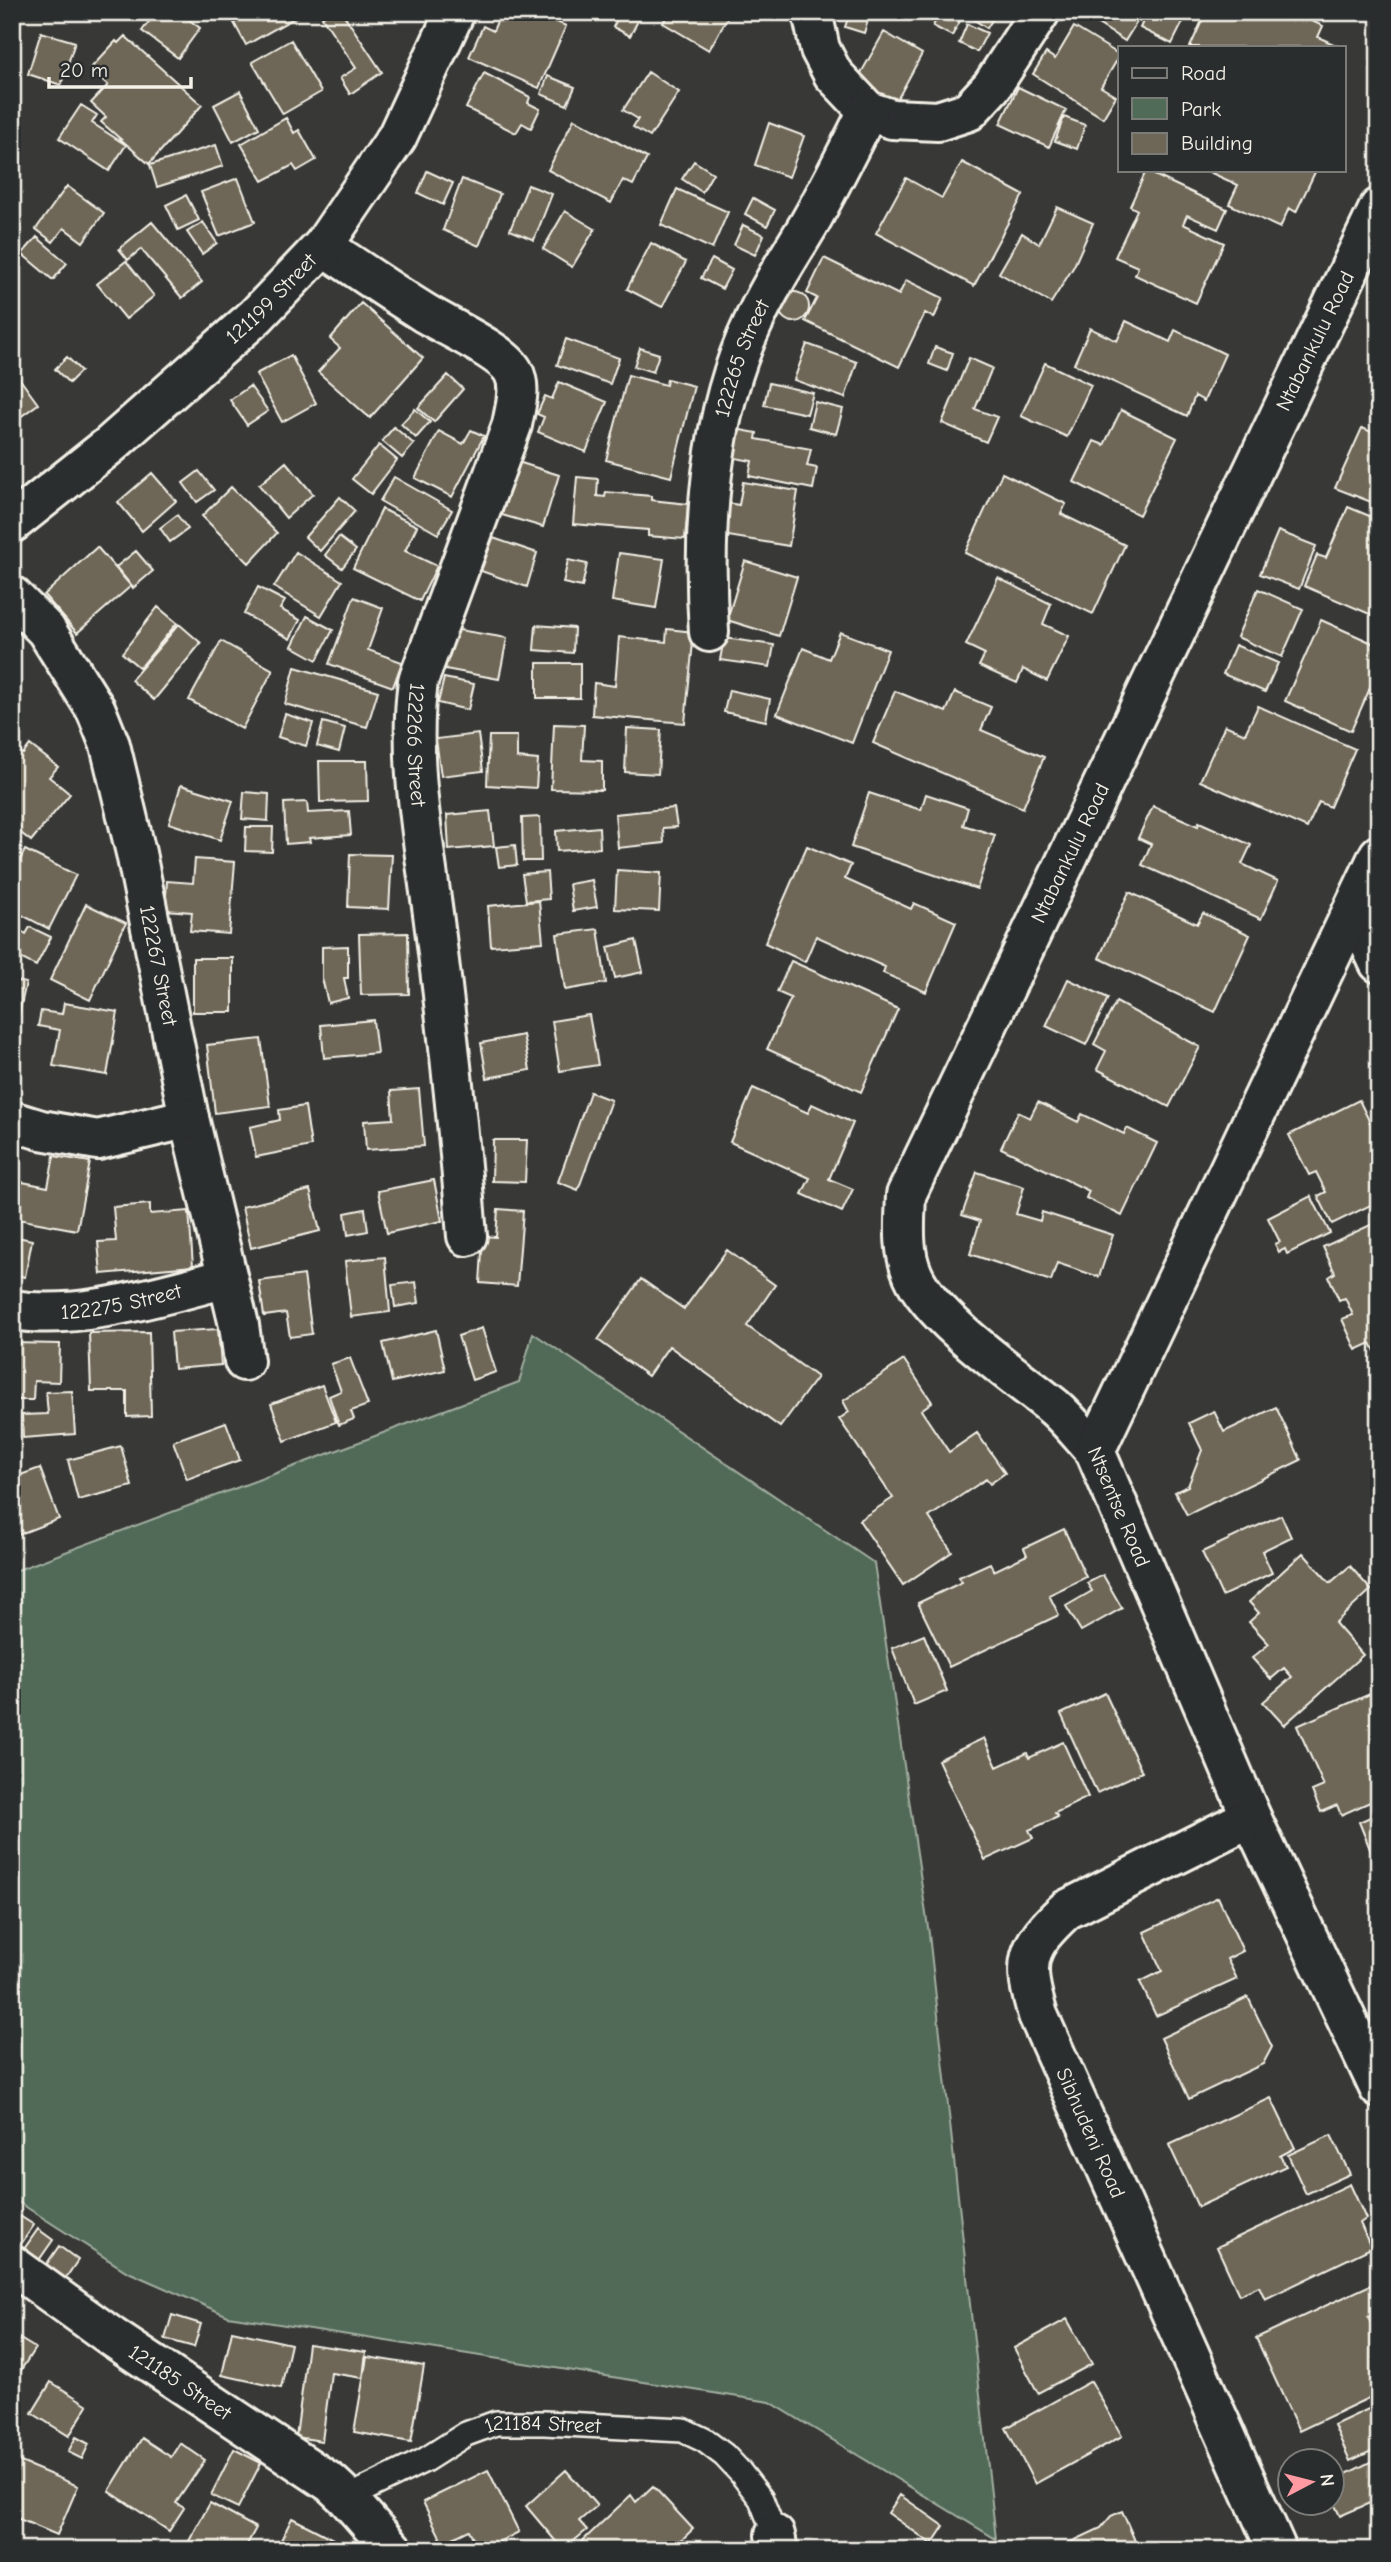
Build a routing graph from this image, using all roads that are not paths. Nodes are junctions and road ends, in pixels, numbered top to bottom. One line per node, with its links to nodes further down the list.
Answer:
1 (456, 12): 6 (street, 121199 Street)
2 (812, 12): 4 (street)
3 (1040, 12): 4 (street)
4 (868, 111): 9 (street, 122265 Street)
5 (1379, 208): 19 (street, Ntabankulu Road)
6 (323, 246): 7 (street, 121199 Street); 15 (street, 122266 Street)
7 (17, 509)
8 (12, 596): 13 (street, 122267 Street)
9 (709, 632)
10 (1379, 855): 11 (street, Ntsentse Road)
11 (1354, 910): 12 (street); 19 (street, Ntsentse Road)
12 (1379, 963)
13 (189, 1118): 14 (street); 16 (street, 122267 Street)
14 (12, 1121)
15 (467, 1236)
16 (227, 1278): 17 (street, 122275 Street); 18 (street, 122267 Street)
17 (12, 1310)
18 (244, 1361)
19 (1095, 1451): 20 (street, Ntsentse Road)
20 (1251, 1817): 21 (street, Ntsentse Road); 26 (street, Sibhudeni Road)
21 (1379, 2088)
22 (12, 2265): 23 (street, 121185 Street)
23 (347, 2498): 24 (lane, 121184 Street); 25 (street, 121185 Street)
24 (777, 2543)
25 (393, 2550)
26 (1278, 2550)

